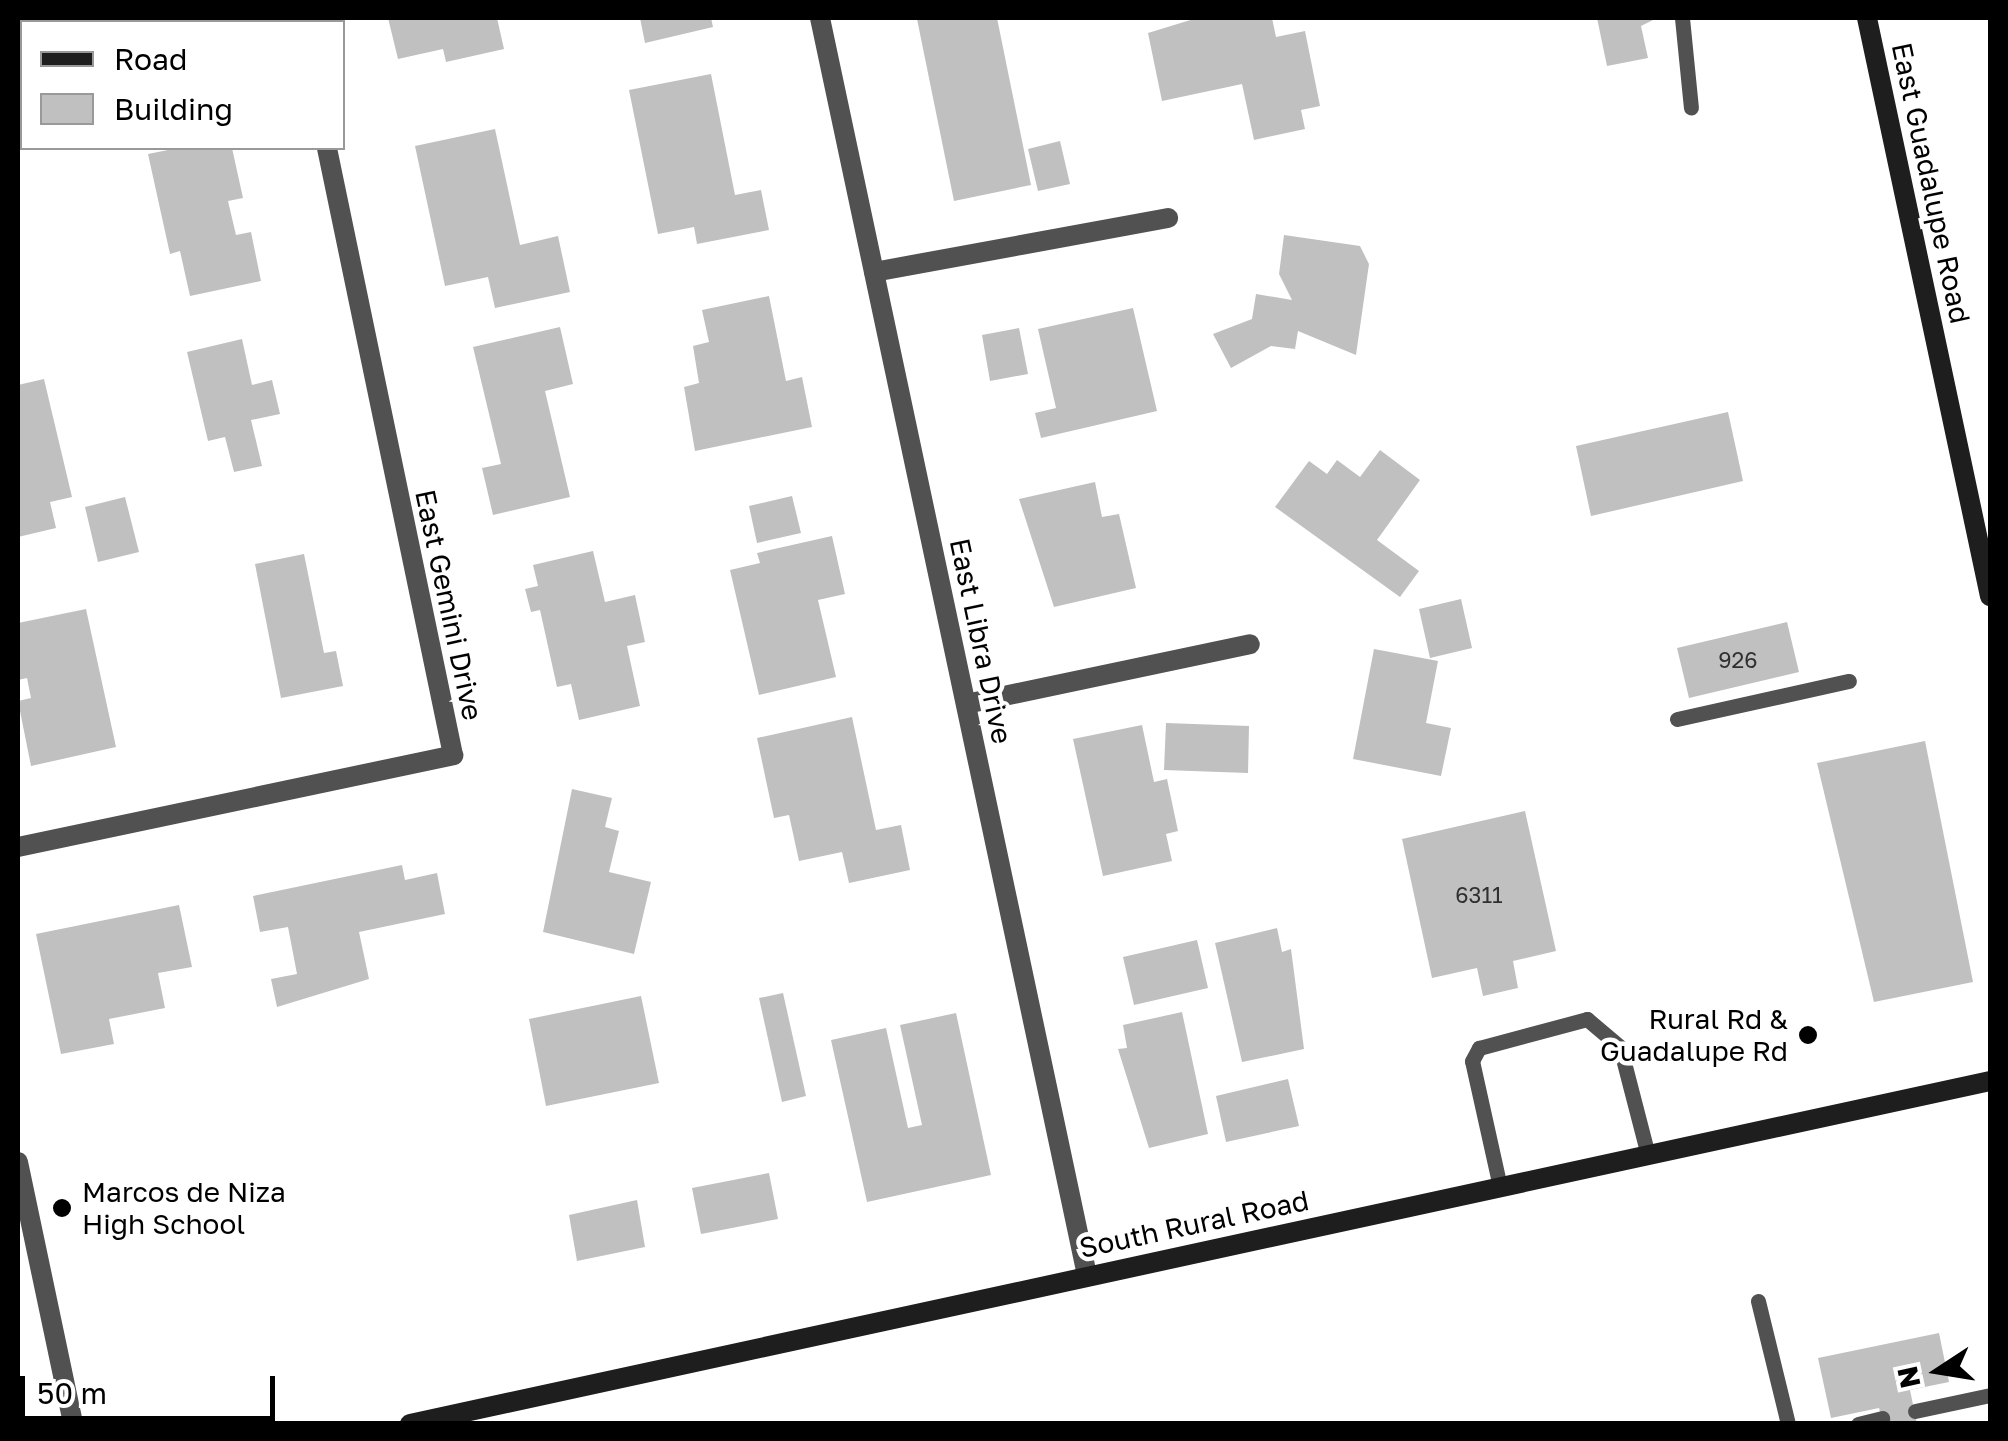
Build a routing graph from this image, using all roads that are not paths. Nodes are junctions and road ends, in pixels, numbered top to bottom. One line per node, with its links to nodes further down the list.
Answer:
1 (820, 18): 7 (street, East Libra Drive)
2 (1682, 18): 4 (lane)
3 (1867, 18): 8 (main road, East Guadalupe Road)
4 (1690, 108)
5 (326, 150): 13 (street, East Gemini Drive)
6 (1168, 218): 7 (street)
7 (874, 272): 11 (street, East Libra Drive)
8 (1990, 596)
9 (1250, 644): 11 (street)
10 (1849, 681): 12 (lane)
11 (966, 704): 18 (street, East Libra Drive)
12 (1676, 719)
13 (18, 847)
14 (1990, 1082): 15 (main road, South Rural Road)
15 (1648, 1155): 17 (main road, South Rural Road); 17 (lane)
16 (18, 1162): 23 (street)
17 (1500, 1186): 18 (main road, South Rural Road)
18 (1088, 1275): 24 (main road, South Rural Road)
19 (1758, 1301): 25 (lane)
20 (1990, 1395): 21 (lane)
21 (1915, 1411)
22 (1882, 1418): 26 (lane)
23 (73, 1424)
24 (410, 1424)
25 (1788, 1424)
26 (1858, 1424)

